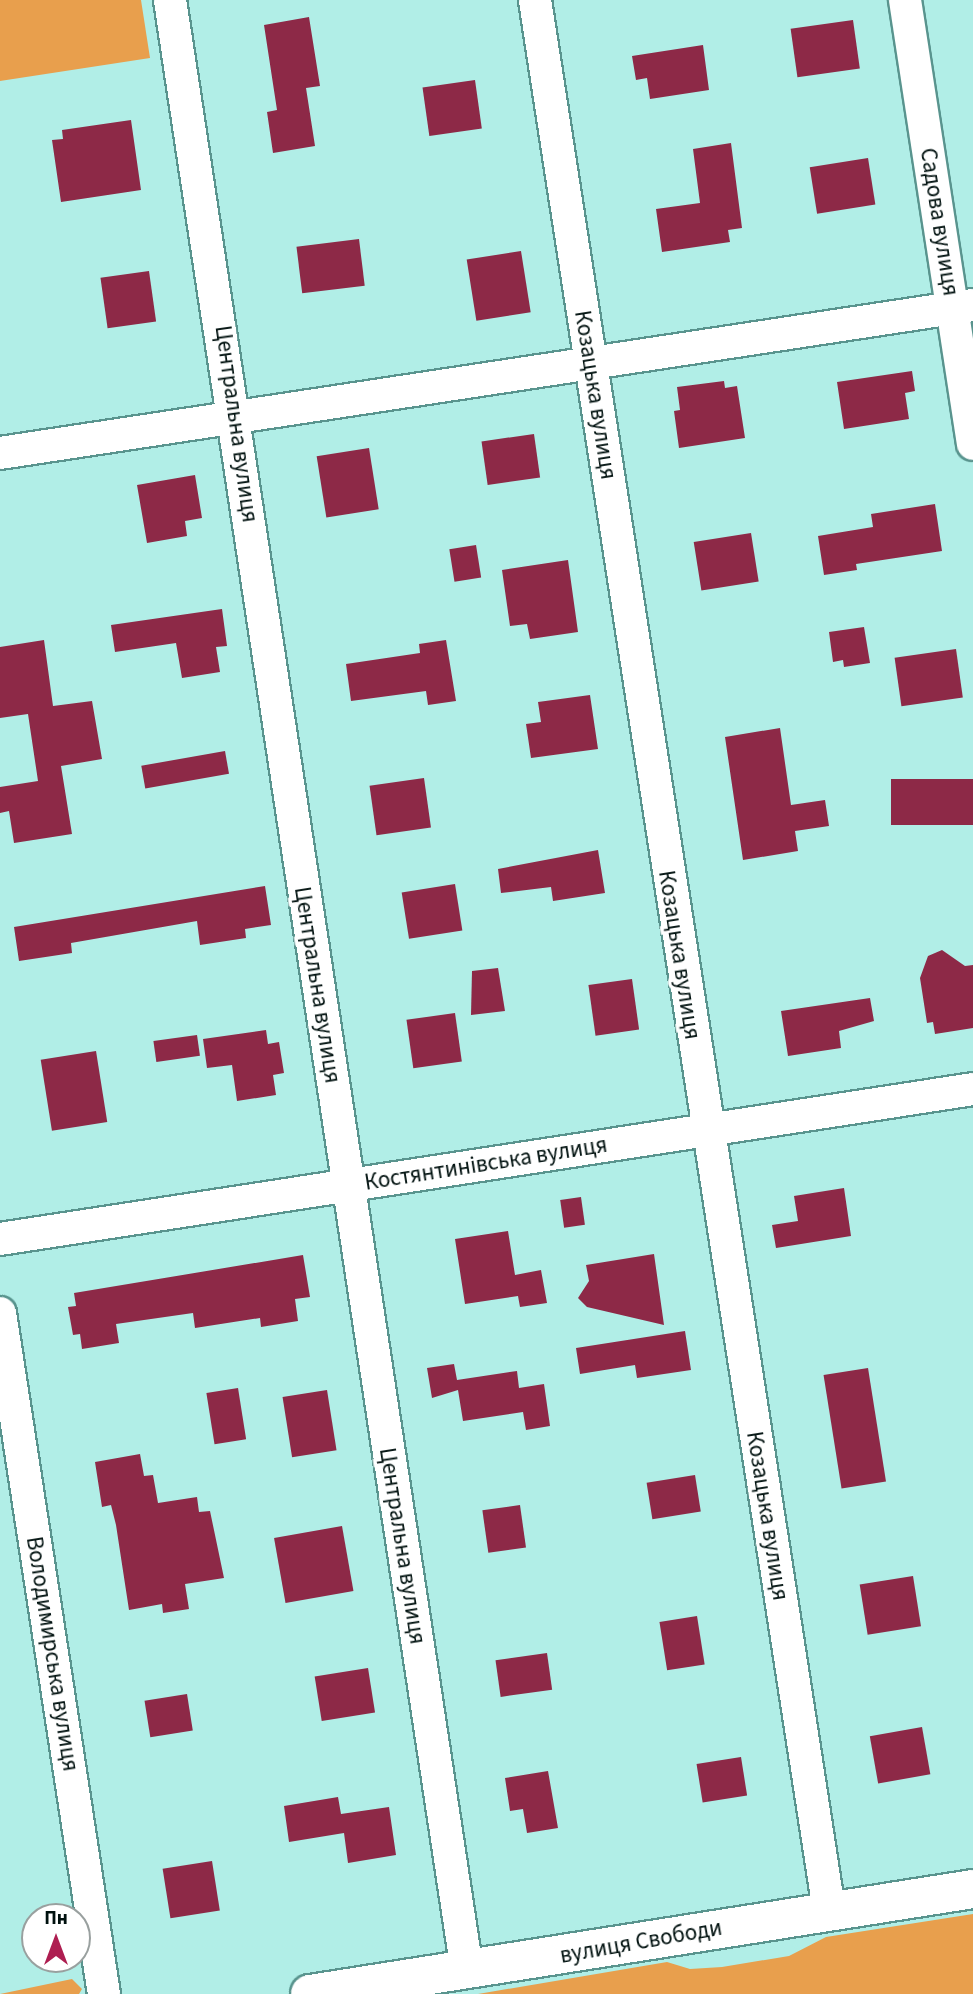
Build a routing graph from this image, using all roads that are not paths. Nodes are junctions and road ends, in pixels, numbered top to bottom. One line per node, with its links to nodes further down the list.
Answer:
1 (170, 0): 6 (street, Центральна вулиця)
2 (535, 0): 5 (street, Козацька вулиця)
3 (905, 0): 4 (street, Садова вулиця)
4 (963, 306): 5 (street); 7 (street, Садова вулиця)
5 (590, 362): 6 (street); 10 (street, Козацька вулиця)
6 (236, 418): 8 (street); 11 (street, Центральна вулиця)
7 (973, 444)
8 (0, 453)
9 (973, 1090): 10 (street, Костянтинівська вулиця)
10 (706, 1131): 11 (street, Костянтинівська вулиця); 15 (street, Козацька вулиця)
11 (347, 1185): 12 (street, Костянтинівська вулиця); 16 (street, Центральна вулиця)
12 (0, 1240)
13 (0, 1313): 17 (street, Володимирська вулиця)
14 (973, 1889): 15 (street, вулиця Свободи)
15 (829, 1910): 16 (street, вулиця Свободи)
16 (467, 1970): 18 (street, вулиця Свободи)
17 (104, 1994)
18 (310, 1994)

